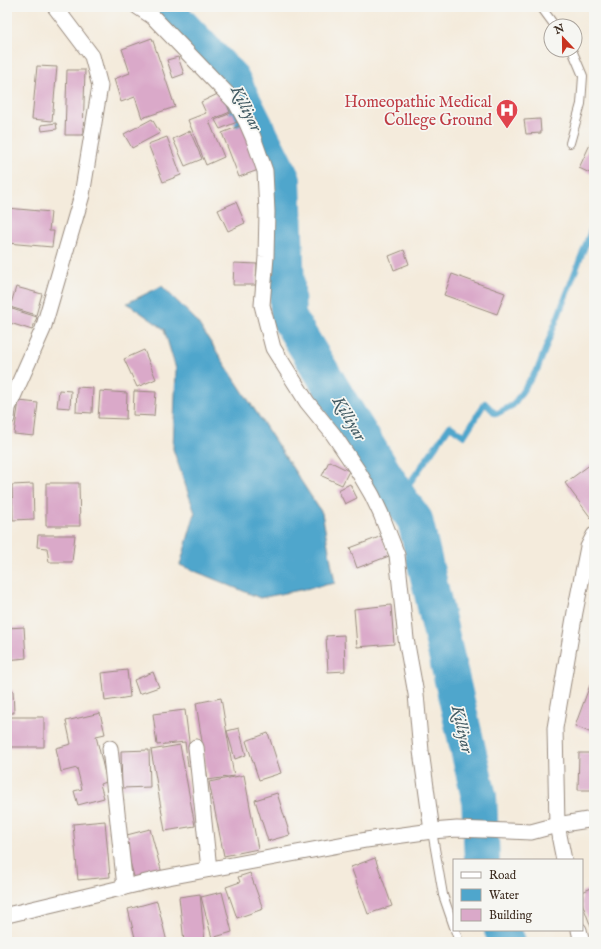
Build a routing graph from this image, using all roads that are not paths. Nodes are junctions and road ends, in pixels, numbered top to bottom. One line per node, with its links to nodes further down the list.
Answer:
1 (55, 7): 7 (street)
2 (138, 7): 13 (street)
3 (542, 7): 4 (lane)
4 (550, 18)
5 (575, 58): 6 (lane)
6 (570, 143)
7 (7, 418)
8 (594, 535): 12 (street)
9 (196, 747): 15 (street)
10 (110, 748): 16 (street)
11 (594, 819): 12 (street)
12 (557, 824): 13 (street); 14 (street)
13 (432, 831): 15 (street); 18 (lane)
14 (564, 859)
15 (209, 870): 16 (street)
16 (124, 887): 17 (street)
17 (7, 916)
18 (453, 924)
19 (455, 931): 21 (lane)
20 (579, 931): 22 (street)
21 (459, 942)
22 (578, 942)

